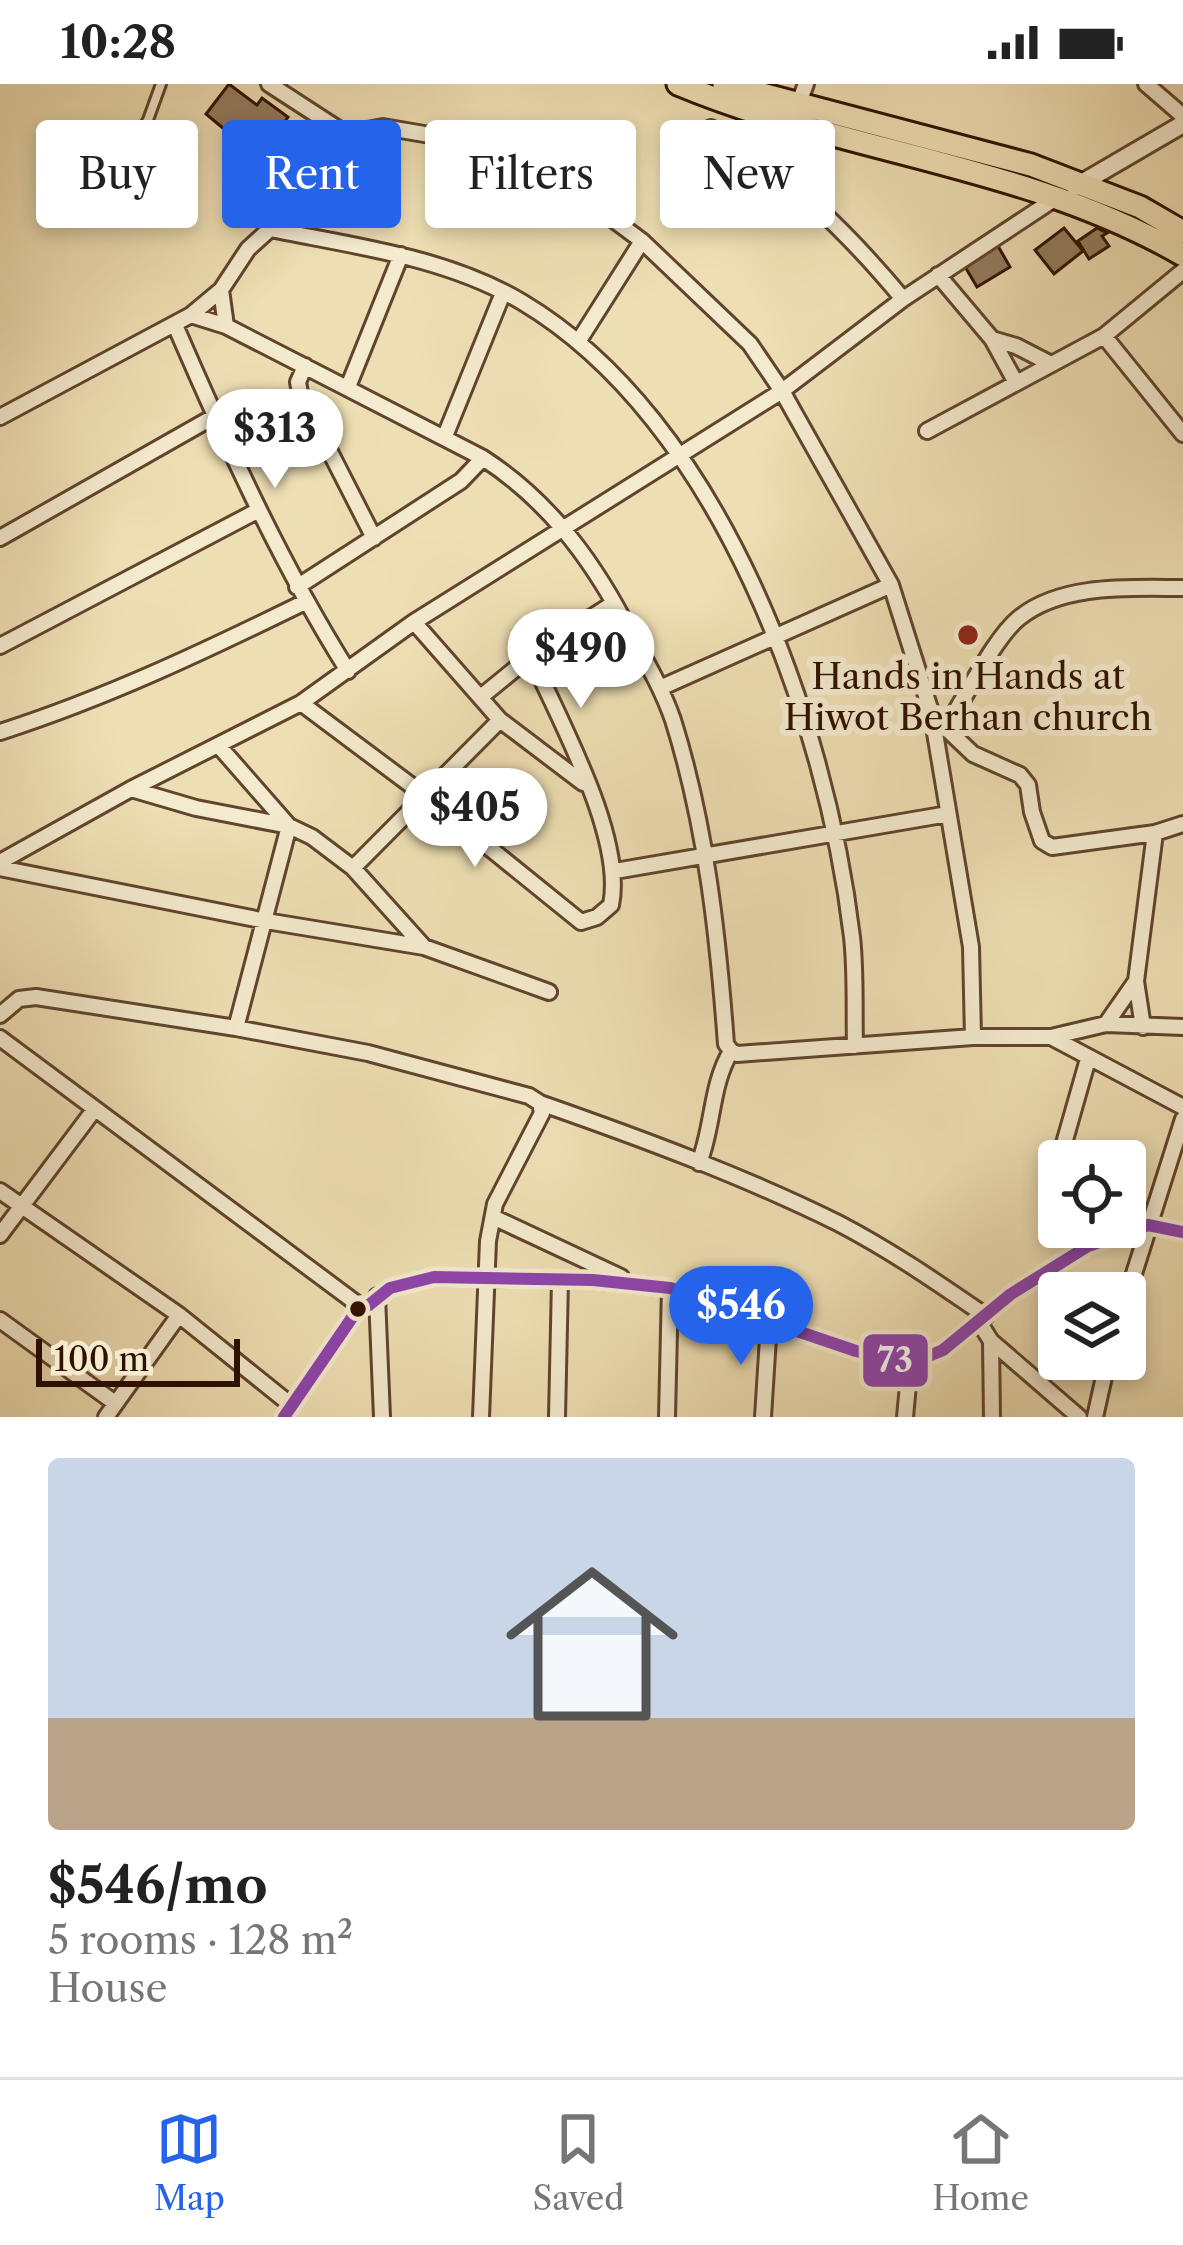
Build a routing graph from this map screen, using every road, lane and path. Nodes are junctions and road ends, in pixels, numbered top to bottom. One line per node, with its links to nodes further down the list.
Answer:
1 (160, 84): 7 (lane)
2 (269, 84): 8 (street)
3 (678, 84): 12 (main road)
4 (724, 84): 6 (main road)
5 (1146, 84): 9 (street)
6 (802, 94): 11 (main road)
7 (148, 120)
8 (324, 120)
9 (1183, 120): 11 (street)
10 (401, 130): 16 (street)
11 (1082, 184): 12 (street); 15 (main road)
12 (1059, 196): 17 (main road); 20 (street)
13 (835, 224): 23 (street)
14 (270, 229): 18 (street); 21 (street)
15 (1183, 232)
16 (642, 241): 29 (street); 34 (street)
17 (1183, 254)
18 (400, 255): 22 (street); 33 (street)
19 (1183, 272): 27 (street)
20 (938, 275): 23 (street); 28 (street)
21 (221, 290): 24 (street); 26 (street)
22 (503, 293): 29 (street); 39 (street)
23 (903, 299): 34 (street)
24 (191, 315): 25 (street); 26 (street)
25 (176, 326): 35 (street); 36 (street)
26 (226, 326): 31 (street)
27 (1104, 336): 30 (street); 38 (street)
28 (992, 340): 30 (street); 32 (street)
29 (578, 342): 41 (street)
30 (1049, 363): 32 (street)
31 (304, 366): 33 (street); 45 (street)
32 (1015, 381): 37 (street)
33 (348, 388): 39 (street)
34 (782, 391): 41 (street); 46 (street)
35 (214, 416): 42 (street); 44 (street)
36 (0, 417)
37 (927, 430)
38 (1183, 434)
39 (445, 436): 40 (street)
40 (483, 458): 43 (street); 45 (street)
41 (680, 458): 43 (street); 52 (street)
42 (257, 511): 47 (street); 53 (street)
43 (566, 529): 50 (street); 51 (street)
44 (0, 538)
45 (374, 538): 47 (street)
46 (891, 585): 52 (street); 59 (street)
47 (296, 587): 49 (street)
48 (1183, 588): 61 (street)
49 (305, 602): 55 (street); 62 (street)
50 (614, 603): 54 (street); 56 (street)
51 (414, 622): 55 (street); 57 (street)
52 (777, 633): 56 (street); 70 (street)
53 (0, 646)
54 (531, 656): 57 (street); 64 (street)
55 (349, 671): 58 (street)
56 (660, 688): 72 (street)
57 (482, 696): 60 (street)
58 (301, 703): 63 (street); 66 (street)
59 (932, 715): 61 (street); 67 (street)
60 (500, 720): 64 (street); 66 (street)
61 (945, 728): 71 (street)
62 (0, 732)
63 (218, 745): 65 (street); 69 (street)
64 (586, 785): 75 (street)
65 (131, 789): 69 (street); 73 (street)
66 (424, 795): 74 (street); 75 (street)
67 (948, 814): 70 (street); 85 (street)
68 (1183, 824): 71 (street)
69 (289, 826): 74 (street); 76 (street)
70 (833, 832): 72 (street); 88 (street)
71 (1155, 833): 78 (street)
72 (704, 854): 75 (street); 89 (street)
73 (0, 865): 76 (street)
74 (353, 868): 77 (street)
75 (615, 872)
76 (266, 921): 77 (street); 84 (street)
77 (424, 947): 79 (street)
78 (1136, 981): 81 (street); 82 (street)
79 (550, 992)
80 (0, 1015): 84 (street)
81 (1106, 1024): 82 (street); 86 (street)
82 (1143, 1027): 83 (street)
83 (1183, 1027)
84 (236, 1028): 91 (street)
85 (973, 1037): 86 (street); 88 (street)
86 (1051, 1037): 90 (street)
87 (0, 1038): 93 (street)
88 (855, 1046): 89 (street)
89 (731, 1051): 96 (street)
90 (1088, 1059): 92 (street); 95 (street)
91 (540, 1103): 96 (street); 99 (street)
92 (1183, 1107)
93 (94, 1110): 98 (street); 110 (street)
94 (1183, 1119): 100 (street)
95 (1065, 1140)
96 (699, 1163): 112 (street)
97 (0, 1191): 98 (street)
98 (20, 1206): 102 (street); 111 (street)
99 (495, 1218): 105 (street); 107 (street)
100 (1148, 1225): 101 (street); 104 (street)
101 (1183, 1232)
102 (0, 1234)
103 (1086, 1248): 112 (street)
104 (1134, 1272)
105 (488, 1279): 106 (street); 109 (street); 121 (street)
106 (560, 1280): 107 (street); 122 (street)
107 (633, 1283): 108 (street)
108 (670, 1288): 114 (street); 123 (street)
109 (377, 1296): 110 (street); 120 (street)
110 (360, 1306): 119 (street)
111 (179, 1315): 118 (street); 119 (street)
112 (982, 1319): 115 (street); 116 (street)
113 (0, 1320): 118 (street)
114 (769, 1322): 116 (street); 124 (street)
115 (991, 1341): 126 (street); 127 (street)
116 (910, 1364): 125 (street)
117 (1103, 1380): 128 (street)
118 (110, 1410)
119 (287, 1411)
120 (382, 1417)
121 (481, 1417)
122 (557, 1417)
123 (668, 1417)
124 (763, 1417)
125 (904, 1417)
126 (992, 1417)
127 (1079, 1417)
128 (1095, 1417)

